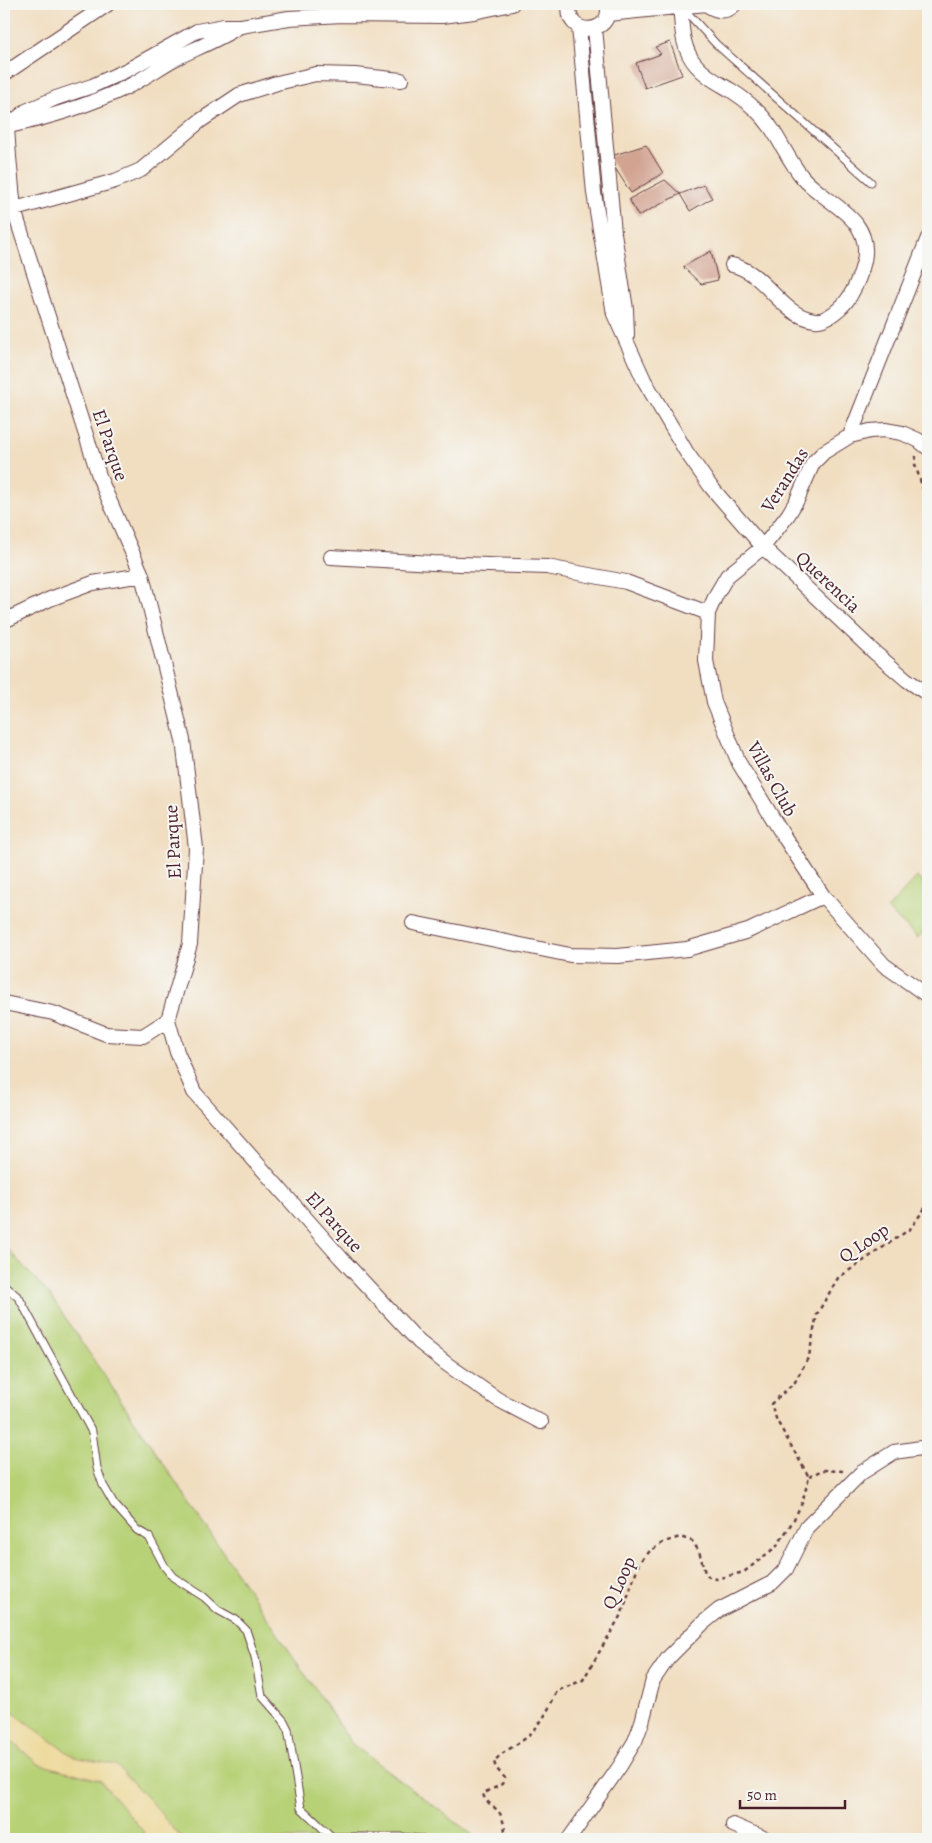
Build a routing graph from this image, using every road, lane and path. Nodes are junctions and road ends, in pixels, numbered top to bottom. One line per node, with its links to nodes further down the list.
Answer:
1 (108, 4): 11 (street)
2 (512, 4): 8 (street, El Parque)
3 (568, 4): 9 (street, Querencia)
4 (706, 4): 5 (street); 6 (street)
5 (735, 4)
6 (681, 5): 7 (street); 13 (lane); 16 (street)
7 (607, 9): 10 (street)
8 (440, 10): 14 (street, El Parque)
9 (579, 28): 10 (street); 17 (street, Querencia)
10 (595, 28): 17 (street)
11 (4, 74)
12 (401, 80): 14 (street)
13 (871, 182)
14 (9, 211): 23 (street, El Parque)
15 (928, 238): 18 (street)
16 (732, 265)
17 (628, 340): 21 (street, Querencia)
18 (850, 436): 19 (street, Verandas); 21 (street, Verandas)
19 (923, 444): 20 (path)
20 (928, 505)
21 (763, 547): 24 (street, Villas Club); 26 (street, Querencia)
22 (331, 557): 24 (street)
23 (142, 574): 25 (street); 31 (street, El Parque)
24 (708, 613): 27 (street, Villas Club)
25 (4, 621)
26 (928, 694)
27 (823, 896): 28 (street); 29 (street, Villas Club)
28 (413, 923)
29 (928, 996)
30 (4, 1003): 31 (street)
31 (168, 1020): 34 (street, El Parque)
32 (928, 1204): 37 (path, Q Loop)
33 (4, 1285): 39 (lane)
34 (541, 1422)
35 (928, 1447): 36 (street)
36 (861, 1473): 37 (path); 42 (street)
37 (809, 1477): 41 (path, Q Loop)
38 (733, 1825): 43 (street)
39 (332, 1838): 40 (lane)
40 (421, 1839)
41 (506, 1839)
42 (569, 1839)
43 (766, 1839)

